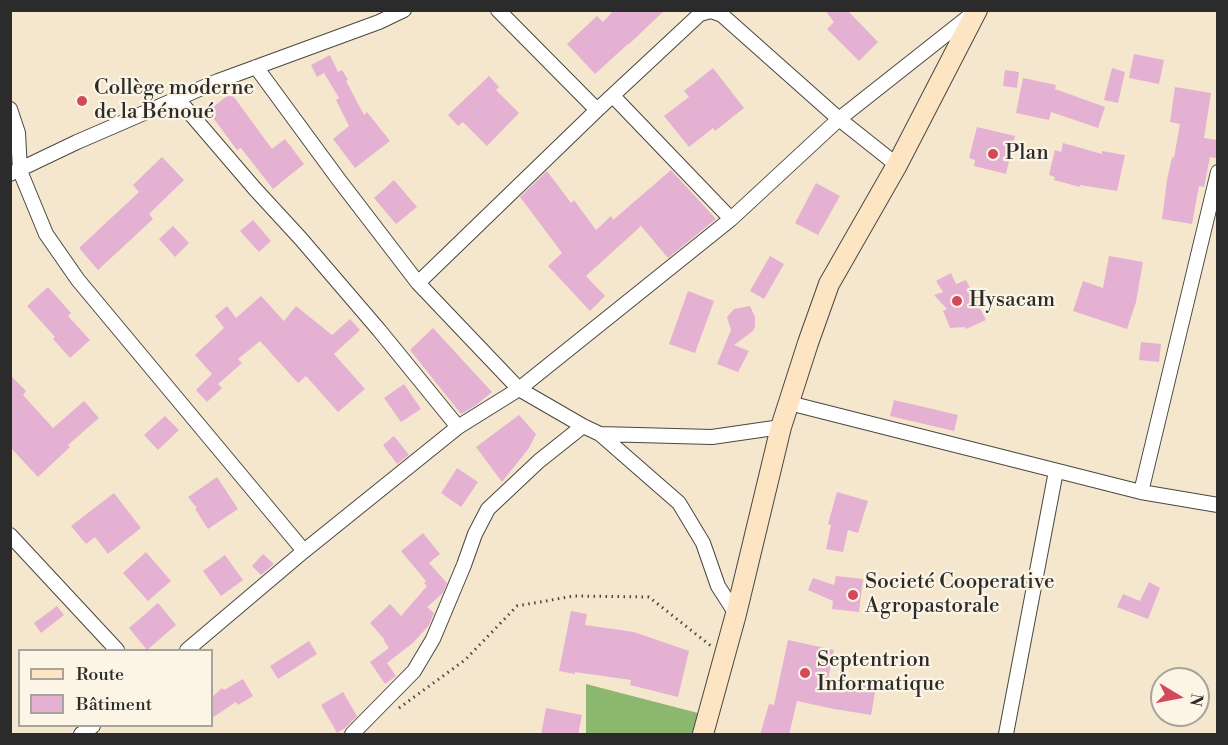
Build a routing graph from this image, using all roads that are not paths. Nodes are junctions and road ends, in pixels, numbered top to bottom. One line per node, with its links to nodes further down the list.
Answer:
1 (404, 10): 4 (street)
2 (498, 10): 8 (street)
3 (976, 10): 9 (street); 10 (street)
4 (256, 67): 6 (street); 14 (street)
5 (612, 96): 8 (street); 9 (street); 13 (street)
6 (177, 98): 11 (street); 18 (street)
7 (10, 109): 11 (street)
8 (597, 110): 14 (street)
9 (839, 119): 10 (street); 13 (street)
10 (897, 165): 16 (street)
11 (15, 172): 25 (street)
12 (1218, 172): 22 (street)
13 (731, 219): 15 (street)
14 (418, 283): 15 (street)
15 (519, 389): 17 (street); 18 (street)
16 (789, 403): 19 (street); 21 (street)
17 (582, 426): 20 (street); 29 (street)
18 (458, 427): 25 (street)
19 (781, 427): 20 (street); 26 (street)
20 (600, 434): 26 (street)
21 (1056, 471): 22 (street); 31 (street)
22 (1140, 492): 23 (street)
23 (1218, 505)
24 (10, 535): 27 (street)
25 (304, 551): 28 (street)
26 (736, 614): 30 (street)
27 (115, 649)
28 (189, 649)
29 (352, 735)
30 (703, 735)
31 (1006, 735)

